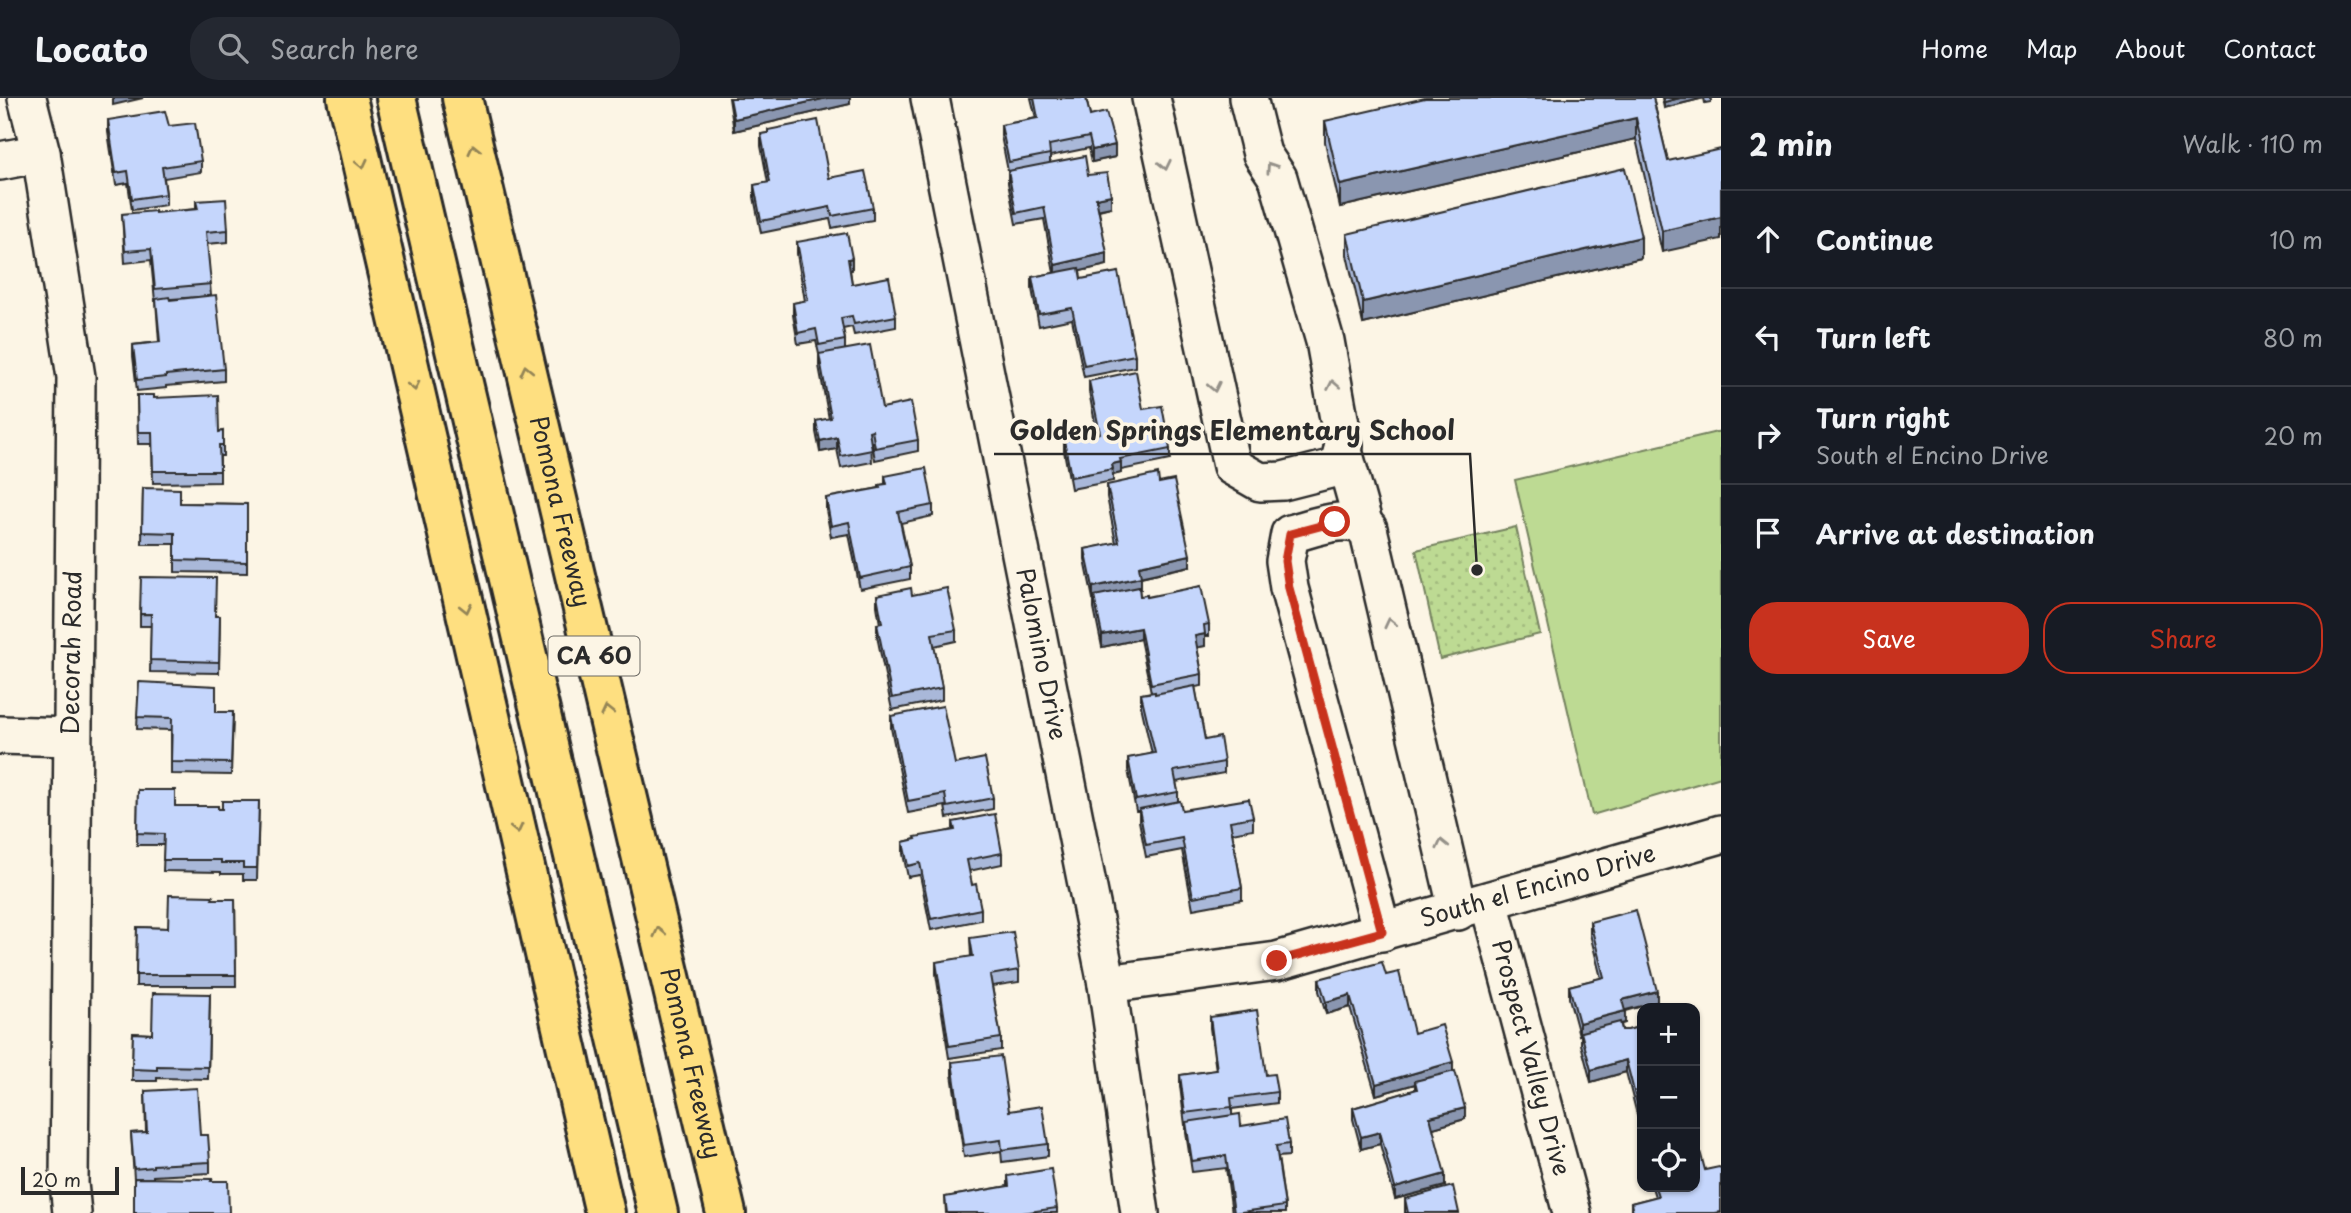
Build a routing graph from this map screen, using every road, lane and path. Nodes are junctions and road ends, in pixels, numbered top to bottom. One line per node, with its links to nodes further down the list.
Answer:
1 (27, 98): 9 (street, Decorah Road)
2 (347, 98): 22 (highway, one-way to 22)
3 (396, 98): 23 (highway)
4 (418, 98): 24 (highway)
5 (462, 98): 25 (highway, Pomona Freeway / CA 60, one-way to 5)
6 (930, 98): 20 (street, Palomino Drive)
7 (1151, 98): 12 (street, one-way to 12)
8 (1248, 98): 11 (street, Prospect Valley Drive, one-way to 8)
9 (41, 153): 10 (street); 16 (street, Decorah Road)
10 (0, 161)
11 (1343, 451): 12 (street); 13 (street, Prospect Valley Drive)
12 (1276, 481): 14 (street)
13 (1364, 526): 14 (street); 18 (street, Prospect Valley Drive, one-way to 13)
14 (1290, 534): 19 (street)
15 (0, 735): 16 (street)
16 (71, 737): 21 (street, Decorah Road)
17 (1721, 834): 18 (street, South el Encino Drive)
18 (1474, 906): 19 (street, South el Encino Drive); 27 (street, Prospect Valley Drive)
19 (1382, 932): 20 (street, South el Encino Drive)
20 (1107, 984): 26 (street, Palomino Drive)
21 (72, 1213)
22 (605, 1213)
23 (658, 1213)
24 (678, 1213)
25 (726, 1213)
26 (1140, 1213)
27 (1572, 1213)

